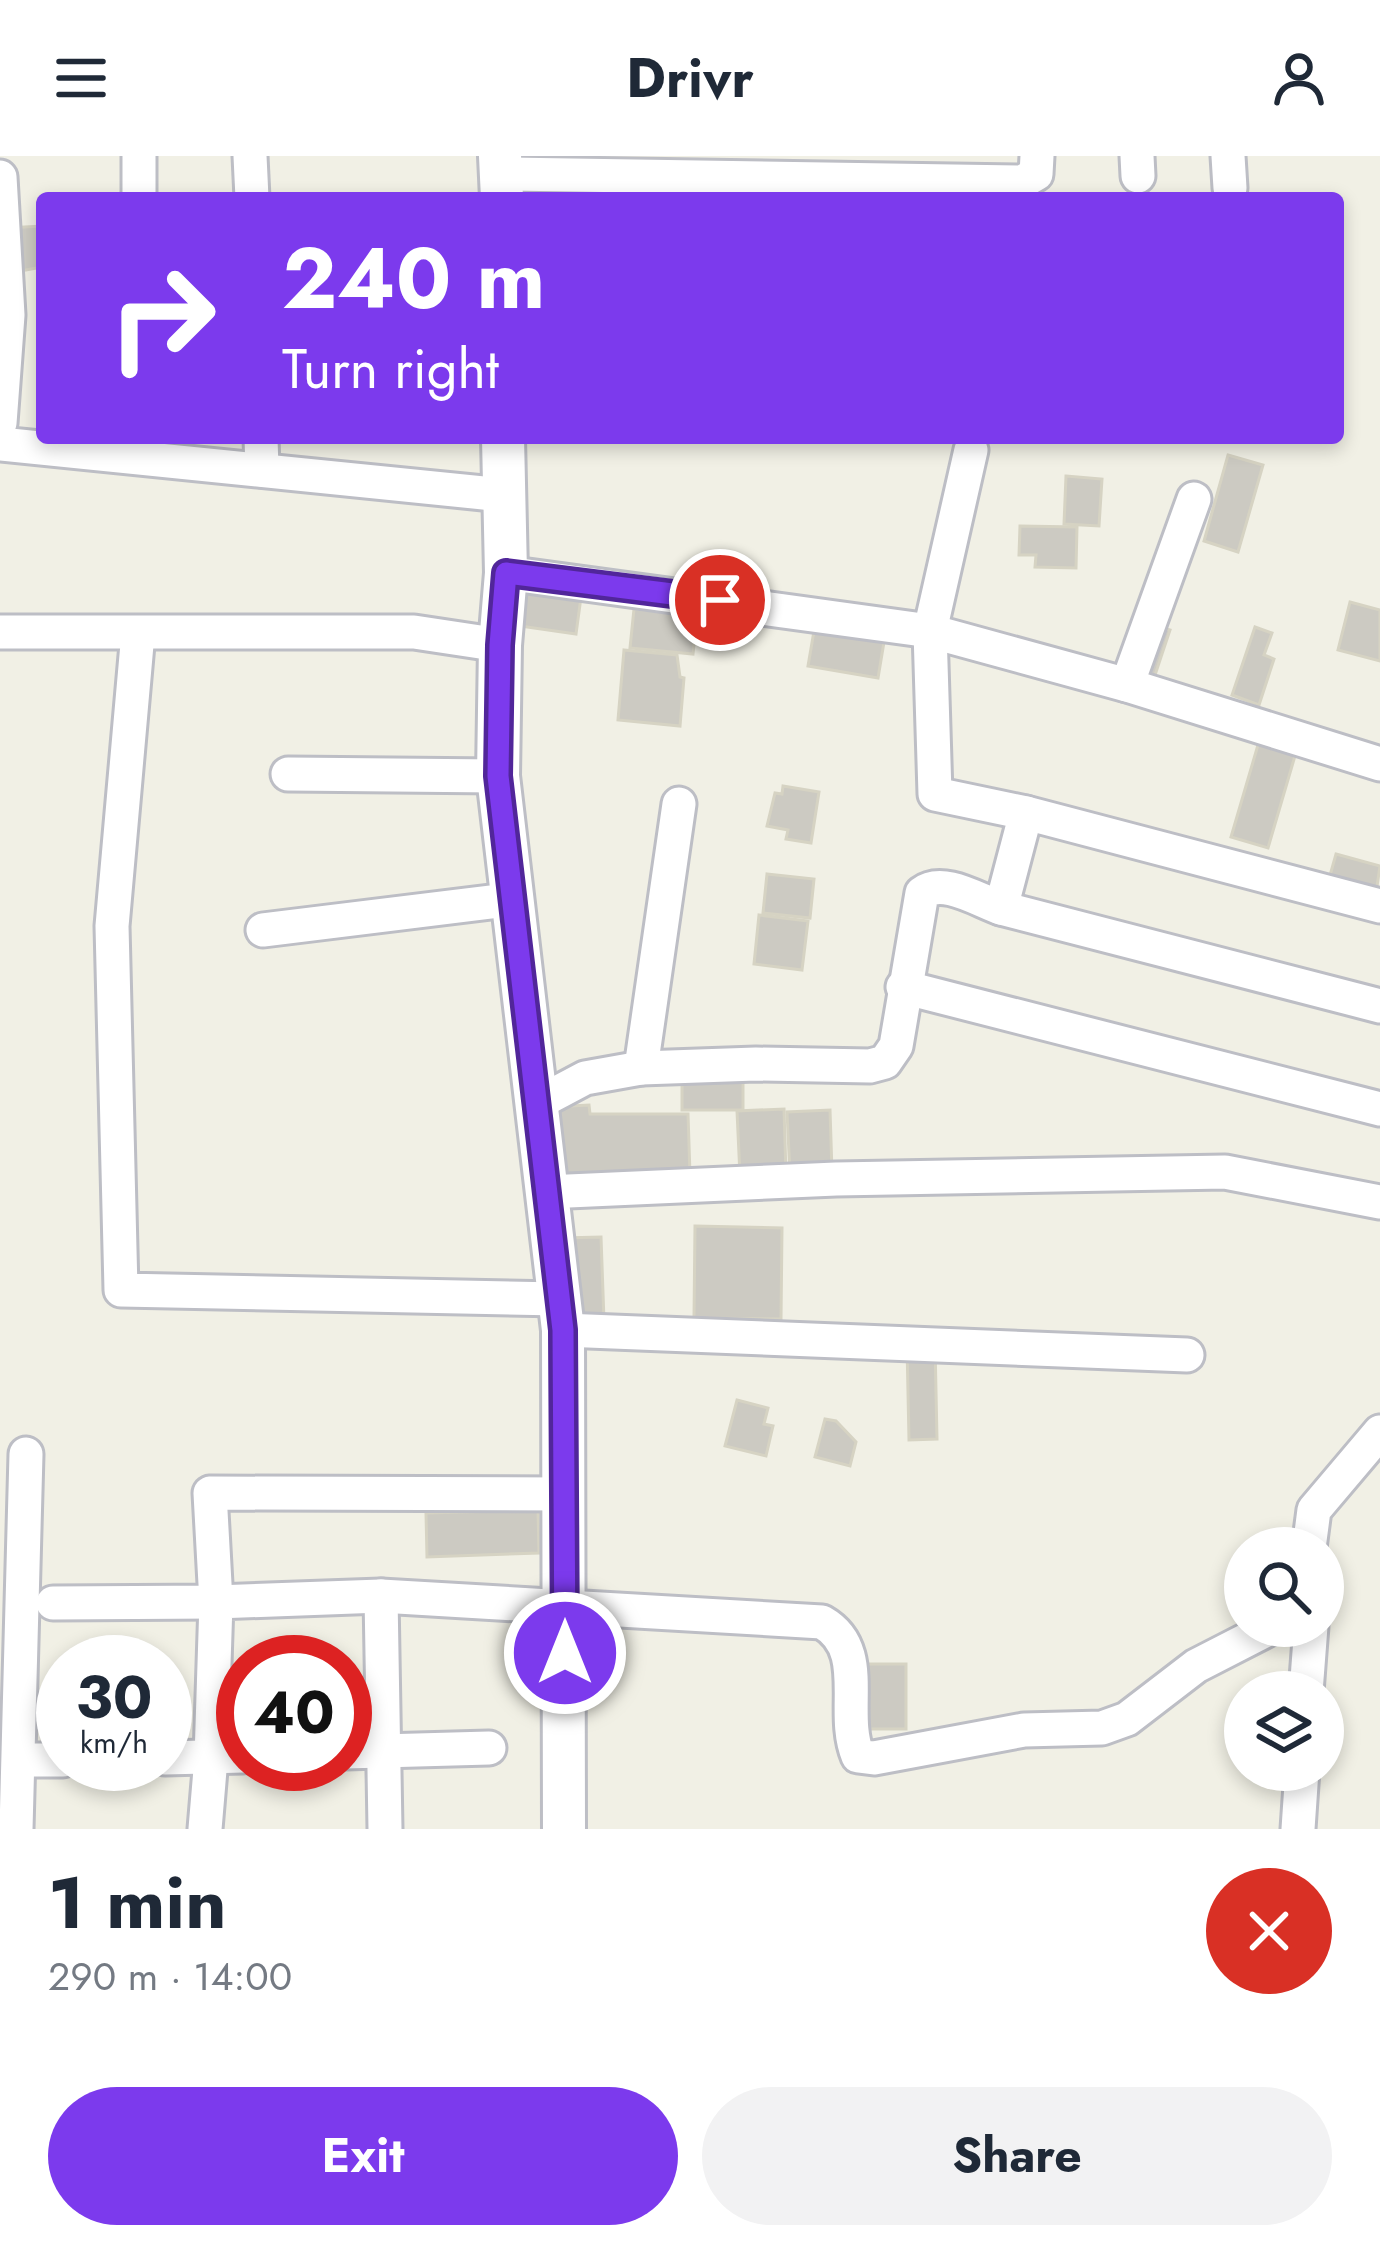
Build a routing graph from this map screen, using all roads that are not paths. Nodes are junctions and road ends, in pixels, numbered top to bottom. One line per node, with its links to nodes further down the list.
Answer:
1 (140, 156): 7 (street)
2 (250, 156): 8 (street)
3 (1037, 156): 6 (street)
4 (502, 176): 6 (street)
5 (0, 178): 9 (street)
6 (934, 178)
7 (139, 192)
8 (252, 192)
9 (0, 423)
10 (0, 444): 12 (street)
11 (503, 444): 15 (street)
12 (136, 448): 14 (street)
13 (970, 450): 18 (street)
14 (262, 454): 15 (street)
15 (503, 495): 17 (street)
16 (1195, 500): 22 (street)
17 (506, 573): 18 (street); 21 (street)
18 (930, 631): 22 (street); 27 (street)
19 (0, 632): 20 (street)
20 (138, 633): 21 (street); 39 (street)
21 (500, 645): 25 (street)
22 (1127, 685): 23 (street)
23 (1380, 764)
24 (288, 774): 25 (street)
25 (498, 776): 28 (street)
26 (679, 804): 34 (street)
27 (1026, 813): 29 (street); 30 (street)
28 (515, 898): 31 (street); 35 (street)
29 (1380, 906)
30 (1001, 908): 32 (street); 33 (street)
31 (262, 930)
32 (903, 987): 34 (street); 36 (street)
33 (1380, 1006)
34 (641, 1068): 35 (street)
35 (536, 1104): 37 (street)
36 (1380, 1109)
37 (546, 1192): 38 (street); 39 (street)
38 (1380, 1202)
39 (561, 1314): 40 (street); 43 (street)
40 (1187, 1355)
41 (1380, 1432): 44 (street)
42 (26, 1454): 54 (street)
43 (565, 1494): 46 (street); 48 (street)
44 (1311, 1527)
45 (381, 1596): 46 (street); 48 (street); 52 (street)
46 (216, 1602): 47 (street); 49 (street)
47 (53, 1603)
48 (565, 1609): 50 (street); 61 (street)
49 (218, 1635)
50 (1233, 1647)
51 (489, 1748): 52 (street)
52 (386, 1750): 53 (street); 60 (street)
53 (372, 1751)
54 (20, 1760): 55 (street); 58 (street)
55 (36, 1760)
56 (217, 1791): 59 (street)
57 (1301, 1791): 62 (street)
58 (16, 1829)
59 (205, 1829)
60 (385, 1829)
61 (564, 1829)
62 (1298, 1829)

